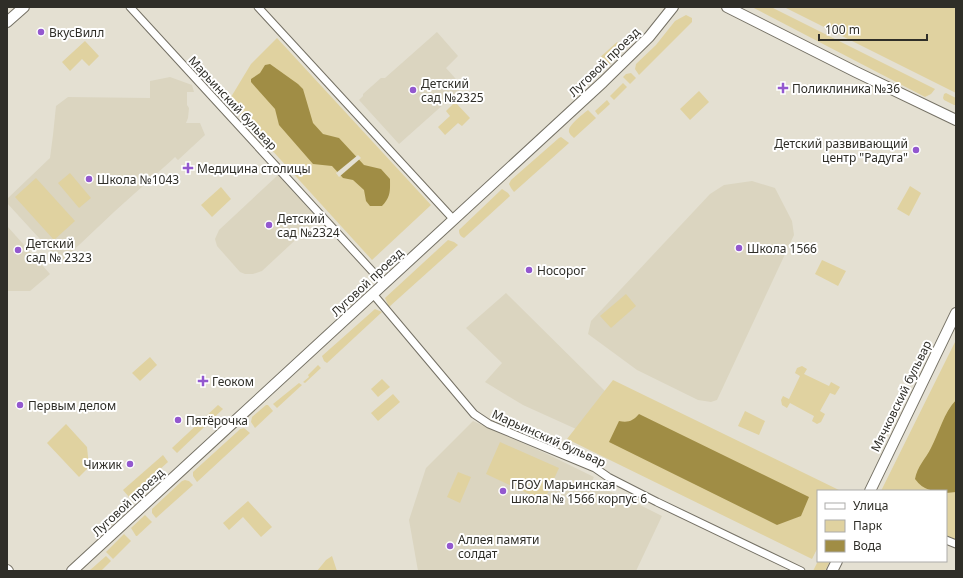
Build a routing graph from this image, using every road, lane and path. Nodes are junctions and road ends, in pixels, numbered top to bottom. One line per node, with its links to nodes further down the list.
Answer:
1 (24, 7): 6 (street)
2 (130, 7): 9 (street, Марьинский бульвар)
3 (258, 7): 8 (street)
4 (673, 7): 8 (street, Луговой проезд)
5 (727, 7): 7 (street)
6 (7, 22)
7 (956, 120)
8 (454, 220): 9 (street, Луговой проезд)
9 (384, 284): 10 (street, Луговой проезд)
10 (373, 294): 14 (street, Луговой проезд); 15 (street, Марьинский бульвар)
11 (956, 313): 12 (street, Мячковский бульвар)
12 (870, 490)
13 (836, 562): 16 (street)
14 (72, 571)
15 (801, 571)
16 (832, 571)

